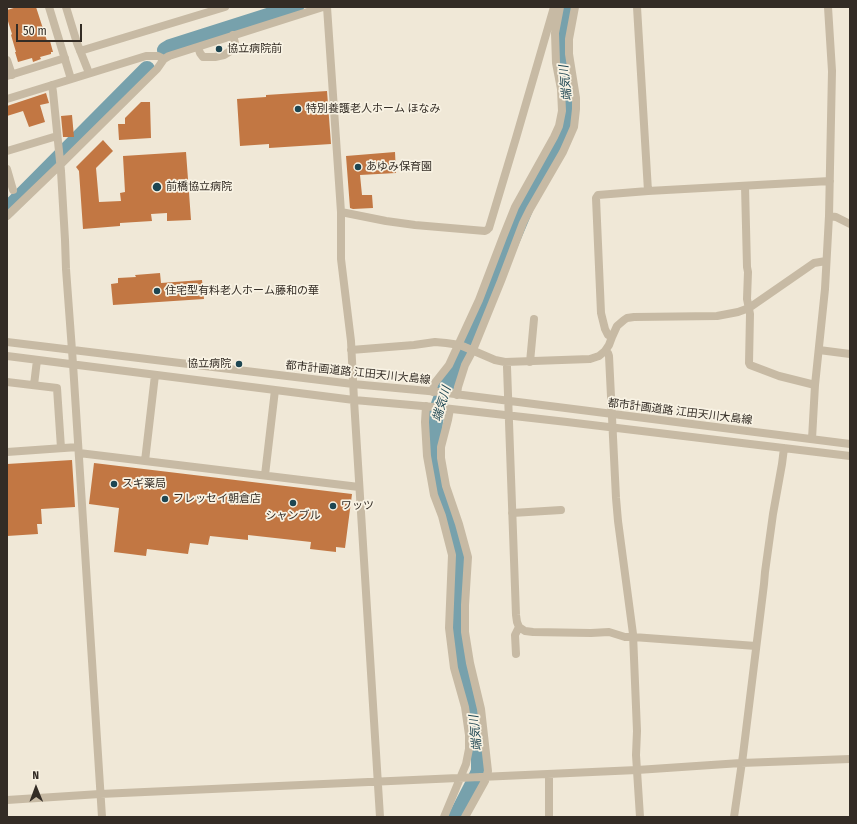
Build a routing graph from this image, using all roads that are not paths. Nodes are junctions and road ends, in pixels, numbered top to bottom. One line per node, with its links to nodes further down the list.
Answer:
1 (49, 7): 15 (street)
2 (66, 7): 14 (street)
3 (225, 7): 11 (street)
4 (323, 7): 12 (street)
5 (327, 7): 31 (street)
6 (554, 7): 31 (street)
7 (560, 7): 40 (street)
8 (575, 7): 41 (street)
9 (637, 7): 30 (street)
10 (828, 7): 27 (street)
11 (210, 9): 14 (street)
12 (234, 39): 13 (street); 13 (street)
13 (199, 50): 17 (street)
14 (80, 51): 18 (street)
15 (65, 58): 19 (street); 20 (street)
16 (7, 60): 19 (street)
17 (164, 60): 18 (street); 25 (street)
18 (89, 73): 20 (street)
19 (9, 76)
20 (71, 79): 21 (street)
21 (52, 85): 22 (street); 23 (street)
22 (7, 99)
23 (57, 136): 24 (street); 25 (street)
24 (7, 151)
25 (60, 164): 32 (street); 42 (street)
26 (7, 169): 29 (street)
27 (830, 181): 28 (street); 33 (street)
28 (745, 186): 30 (street); 36 (street)
29 (13, 190)
30 (648, 191): 38 (street)
31 (341, 212): 43 (street)
32 (7, 216)
33 (829, 216): 34 (street); 35 (street)
34 (850, 224)
35 (826, 261): 36 (street); 44 (street)
36 (749, 308): 38 (street); 56 (street)
37 (534, 319): 50 (street)
38 (612, 337): 45 (street)
39 (7, 342): 42 (street, 都市計画道路 江田天川大島線)
40 (459, 345): 41 (street); 43 (street); 58 (street)
41 (472, 349): 49 (street); 59 (street)
42 (72, 350): 51 (street); 54 (street, 都市計画道路 江田天川大島線)
43 (351, 350): 54 (street)
44 (819, 350): 46 (street); 56 (street)
45 (605, 351): 50 (street); 64 (street)
46 (850, 354)
47 (7, 356): 48 (street)
48 (37, 360): 51 (street); 55 (street)
49 (507, 362): 50 (street); 61 (street)
50 (530, 362)
51 (73, 364): 52 (street); 71 (street)
52 (155, 374): 57 (street); 74 (street)
53 (7, 382): 55 (street)
54 (354, 384): 58 (street, 都市計画道路 江田天川大島線); 60 (street)
55 (34, 385): 69 (street)
56 (815, 385): 67 (street)
57 (275, 390): 60 (street); 75 (street)
58 (436, 392): 59 (street, 都市計画道路 江田天川大島線)
59 (456, 395): 61 (street, 都市計画道路 江田天川大島線)
60 (354, 400): 62 (street); 76 (street)
61 (508, 401): 64 (street, 都市計画道路 江田天川大島線); 65 (street)
62 (430, 407): 63 (street); 88 (street)
63 (449, 409): 65 (street); 87 (street)
64 (612, 414): 66 (street); 67 (street, 都市計画道路 江田天川大島線)
65 (509, 416): 66 (street); 78 (street)
66 (612, 428): 70 (street); 80 (street)
67 (812, 440): 68 (street, 都市計画道路 江田天川大島線)
68 (850, 444)
69 (62, 448): 71 (street); 72 (street)
70 (784, 448): 73 (street); 81 (street)
71 (79, 450): 74 (street); 90 (street)
72 (7, 452)
73 (850, 456)
74 (145, 461): 75 (street)
75 (265, 475): 76 (street)
76 (359, 487): 89 (street)
77 (561, 510): 78 (street)
78 (512, 512): 79 (street)
79 (519, 627): 80 (street); 82 (street)
80 (633, 637): 81 (street); 85 (street)
81 (756, 646): 84 (street)
82 (516, 654)
83 (850, 759): 84 (street)
84 (741, 763): 85 (street); 98 (street)
85 (637, 770): 86 (street); 97 (street)
86 (549, 774): 87 (street); 96 (street)
87 (485, 777): 88 (street); 95 (street)
88 (462, 778): 89 (street); 94 (street)
89 (378, 781): 90 (street); 93 (street)
90 (100, 794): 91 (street); 92 (street)
91 (7, 800)
92 (102, 817)
93 (380, 817)
94 (444, 817)
95 (465, 817)
96 (549, 817)
97 (640, 817)
98 (734, 817)

